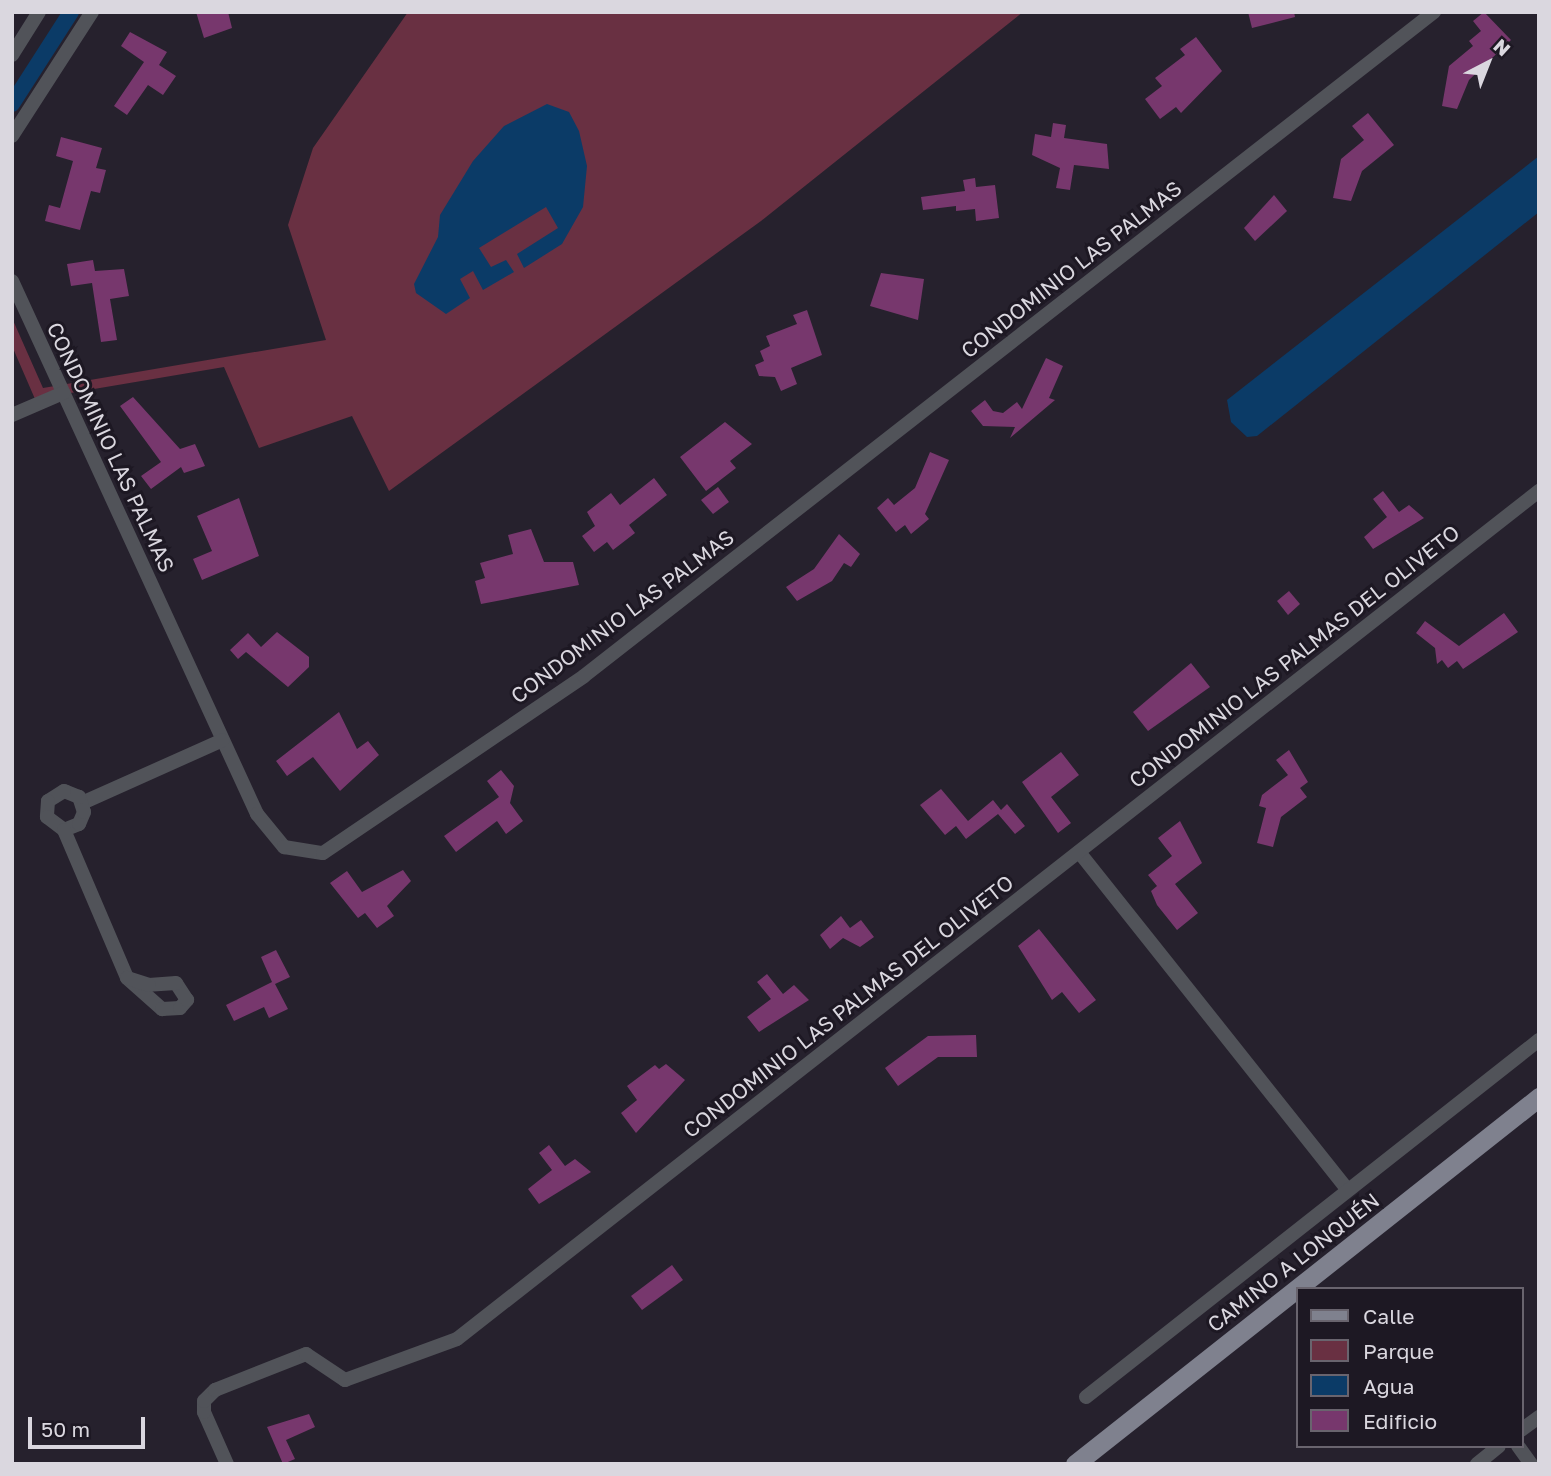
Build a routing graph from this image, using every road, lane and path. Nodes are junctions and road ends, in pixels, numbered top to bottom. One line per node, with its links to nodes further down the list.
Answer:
1 (39, 12): 4 (street)
2 (92, 12): 5 (street)
3 (1434, 12): 10 (street, CONDOMINIO LAS PALMAS)
4 (12, 55)
5 (12, 136)
6 (12, 281): 7 (street, CONDOMINIO LAS PALMAS)
7 (64, 393): 8 (street); 10 (street, CONDOMINIO LAS PALMAS)
8 (12, 415)
9 (1539, 491): 13 (street, CONDOMINIO LAS PALMAS DEL OLIVETO)
10 (223, 740): 11 (street)
11 (82, 803): 12 (street); 12 (street)
12 (64, 830): 14 (street)
13 (1079, 852): 17 (street); 25 (street, CONDOMINIO LAS PALMAS DEL OLIVETO)
14 (127, 978)
15 (1539, 1040): 17 (street)
16 (1539, 1097): 18 (main road, CAMINO A LONQUÉN)
17 (1348, 1189): 20 (street)
18 (1299, 1287)
19 (1296, 1289): 26 (main road, CAMINO A LONQUÉN)
20 (1086, 1397)
21 (1539, 1417): 22 (street)
22 (1523, 1429)
23 (1497, 1448): 27 (street)
24 (1519, 1448): 28 (street)
25 (227, 1464)
26 (1075, 1464)
27 (1477, 1464)
28 (1531, 1464)

